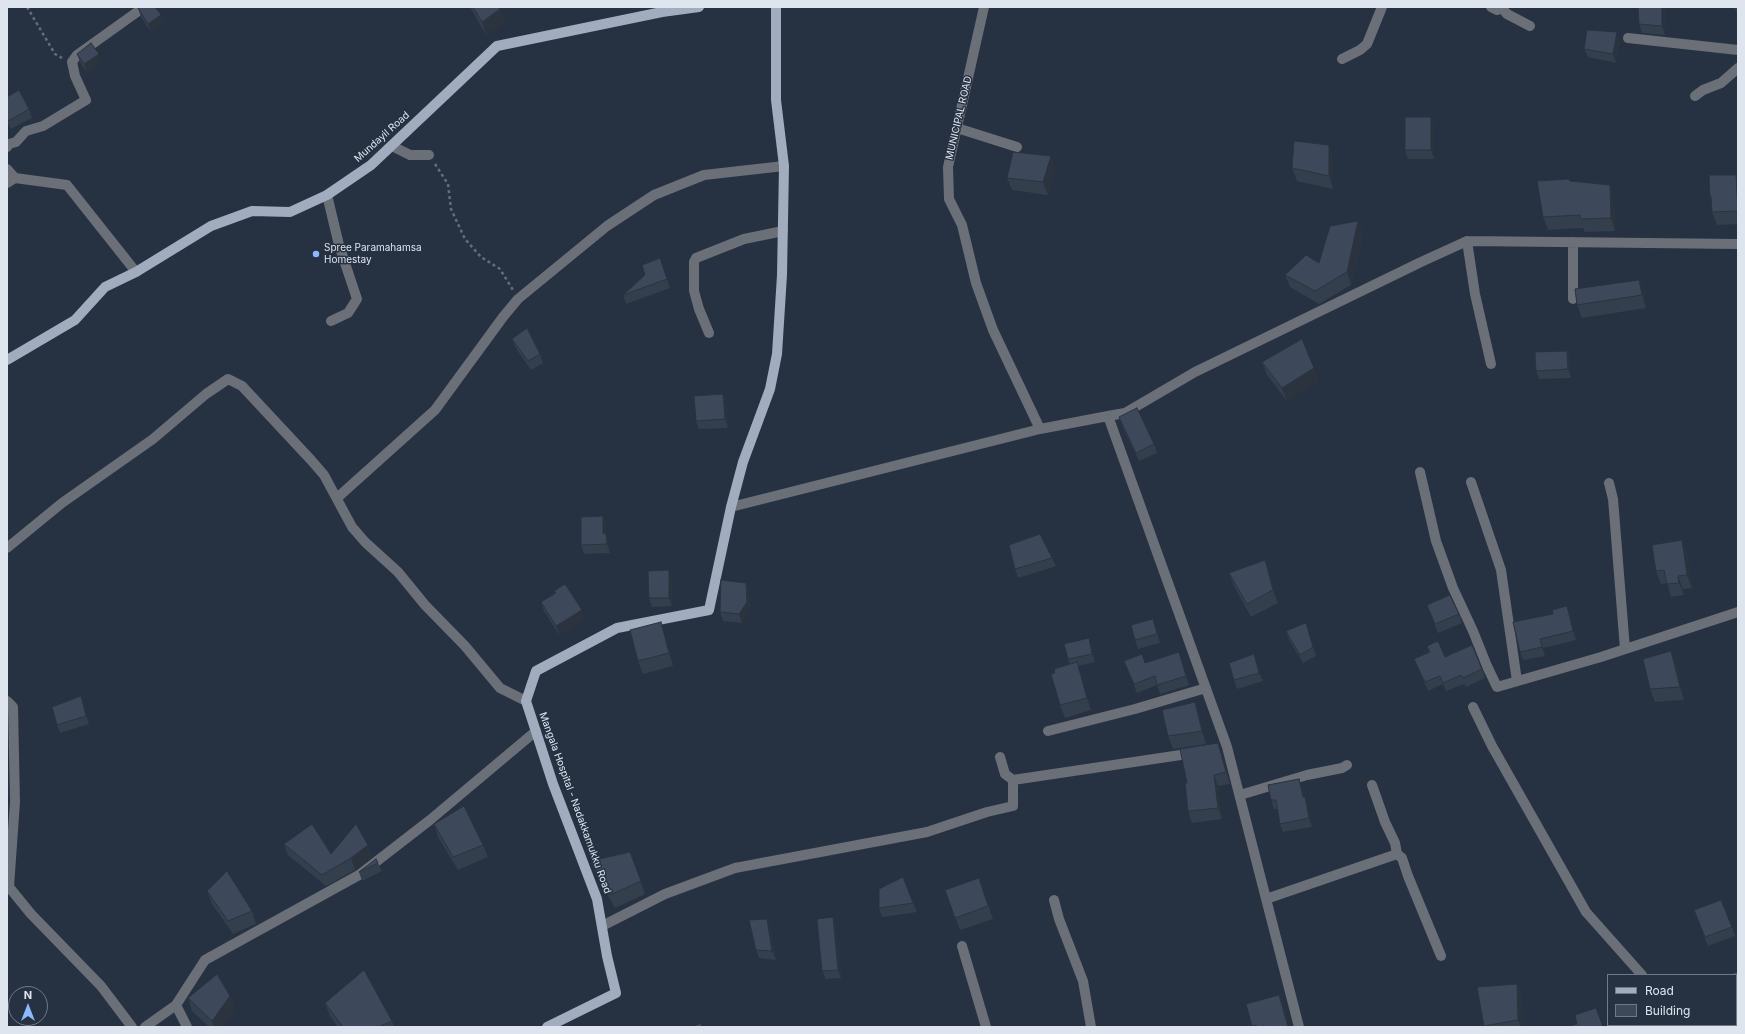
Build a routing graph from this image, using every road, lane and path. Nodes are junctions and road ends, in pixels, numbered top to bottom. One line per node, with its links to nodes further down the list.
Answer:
1 (27, 7): 12 (path)
2 (144, 7): 12 (street)
3 (698, 7): 16 (main road, Mundayil Road)
4 (776, 7): 20 (main road)
5 (984, 7): 15 (street, MUNICIPAL ROAD)
6 (1382, 7): 11 (street)
7 (1499, 7): 8 (street)
8 (1530, 26)
9 (1628, 38): 10 (street)
10 (1738, 50)
11 (1342, 59)
12 (72, 62): 17 (street)
13 (1738, 68): 14 (street)
14 (1695, 96)
15 (957, 128): 18 (street); 36 (street, MUNICIPAL ROAD)
16 (392, 146): 19 (street); 23 (main road, Mundayil Road)
17 (7, 147)
18 (1017, 147)
19 (429, 155): 30 (path)
20 (784, 166): 24 (main road); 30 (street)
21 (7, 169): 22 (street)
22 (11, 181): 28 (street)
23 (327, 195): 28 (main road, Mundayil Road); 31 (street)
24 (783, 231): 32 (street); 41 (main road)
25 (1467, 241): 26 (street); 34 (street); 35 (street)
26 (1573, 242): 27 (street); 29 (street)
27 (1738, 244)
28 (136, 272): 33 (main road, Mundayil Road)
29 (1573, 298)
30 (518, 299): 40 (street)
31 (331, 321)
32 (709, 333)
33 (7, 360)
34 (1491, 364)
35 (1108, 416): 36 (street); 46 (street)
36 (1040, 429): 41 (street)
37 (1420, 472): 45 (street)
38 (1471, 482): 45 (street)
39 (1609, 483): 44 (street)
40 (337, 498): 42 (street); 48 (street)
41 (731, 507): 48 (main road)
42 (7, 548)
43 (1738, 612): 44 (street)
44 (1625, 649): 45 (street)
45 (1517, 681)
46 (1206, 688): 51 (street); 57 (street)
47 (7, 701): 66 (street)
48 (526, 701): 50 (main road, Mangala Hospital - Nadakkamukku Road)
49 (1473, 707): 64 (street)
50 (536, 731): 61 (main road, Mangala Hospital - Nadakkamukku Road); 65 (street)
51 (1048, 731)
52 (1204, 751): 55 (street)
53 (1000, 757): 55 (street)
54 (1347, 765): 57 (street)
55 (1012, 780): 61 (street)
56 (1372, 785): 58 (street)
57 (1240, 795): 59 (street)
58 (1397, 854): 59 (street); 63 (street)
59 (1266, 899): 72 (street)
60 (1054, 900): 71 (street)
61 (602, 926): 69 (main road, Mangala Hospital - Nadakkamukku Road)
62 (962, 946): 70 (street)
63 (1442, 956)
64 (1641, 974)
65 (176, 1004): 67 (street); 68 (street)
66 (132, 1027)
67 (145, 1027)
68 (187, 1027)
69 (547, 1027)
70 (986, 1027)
71 (1091, 1027)
72 (1299, 1027)

